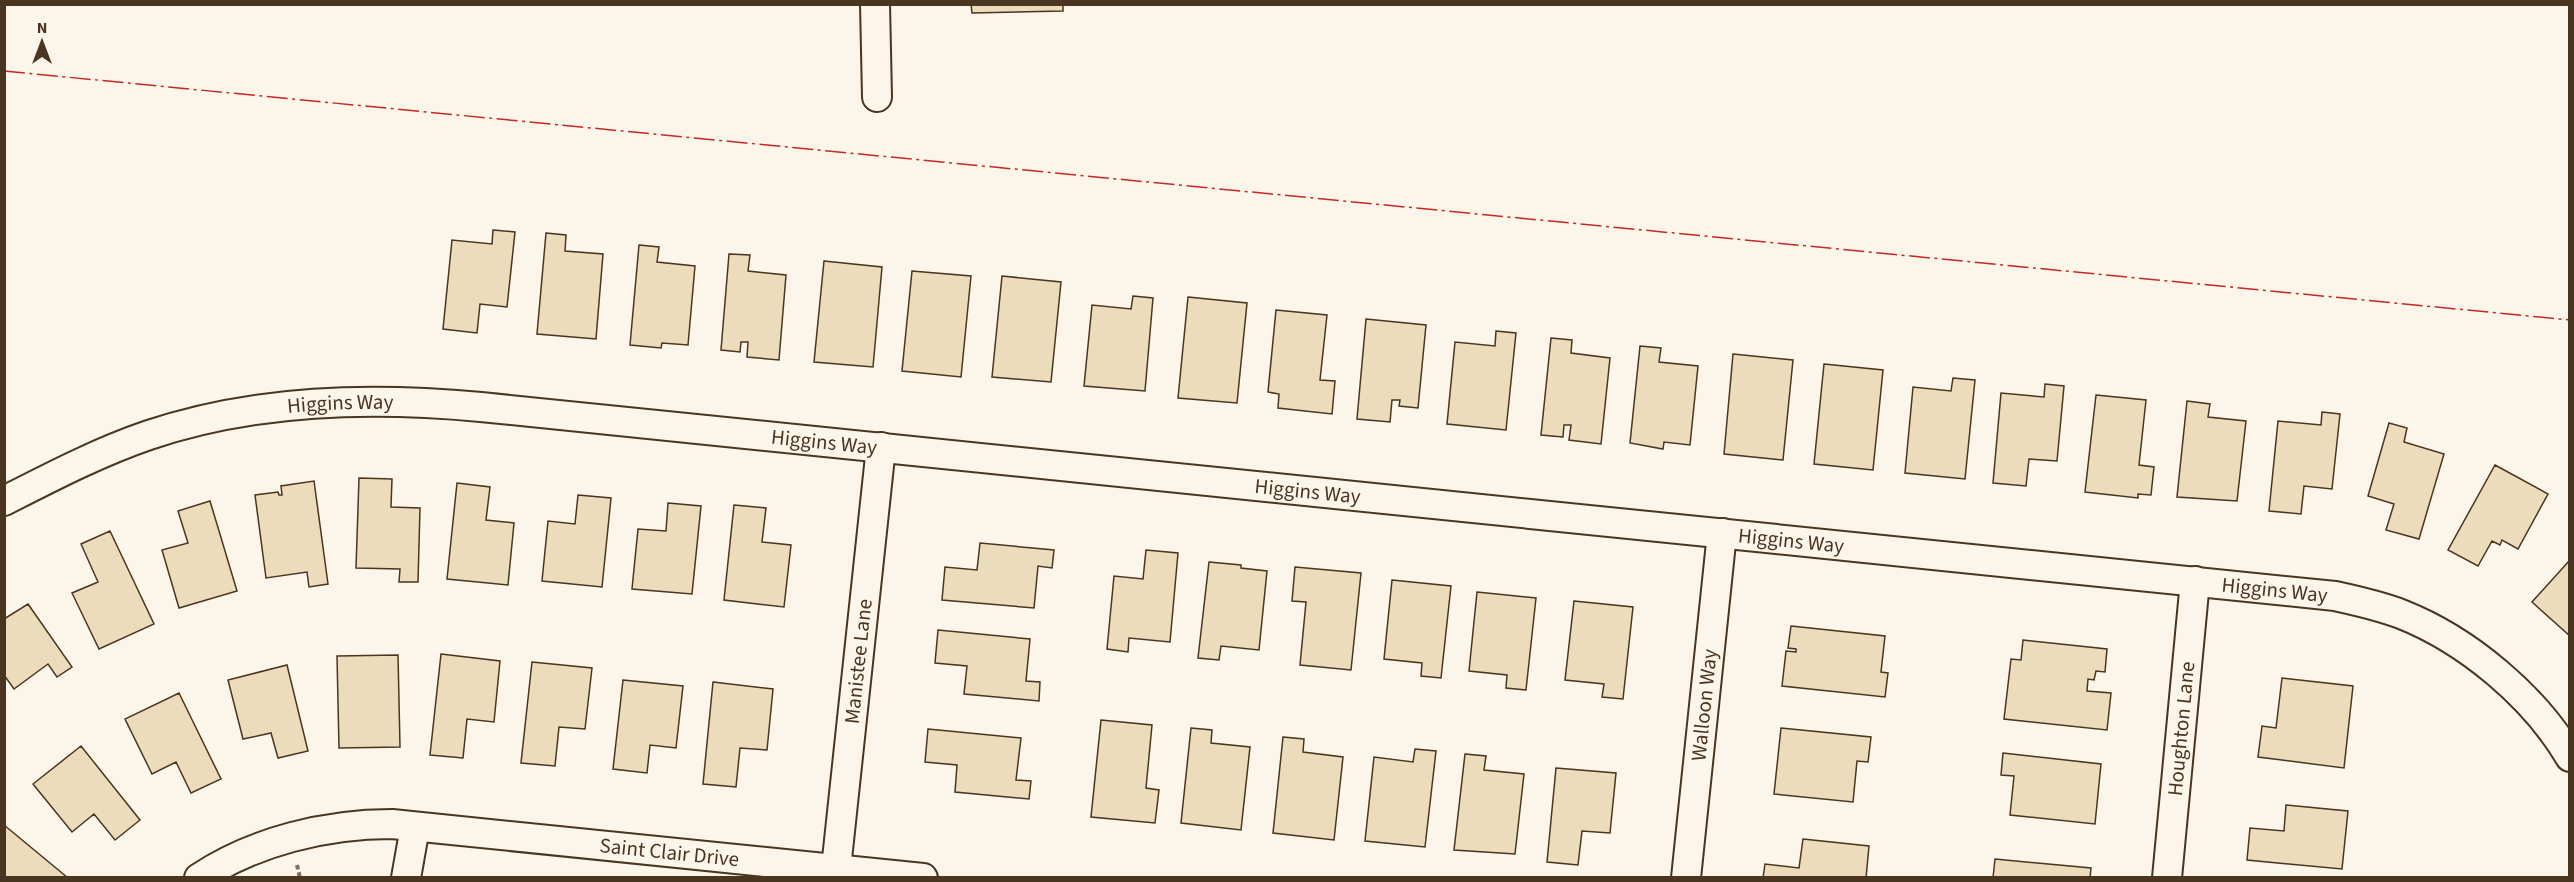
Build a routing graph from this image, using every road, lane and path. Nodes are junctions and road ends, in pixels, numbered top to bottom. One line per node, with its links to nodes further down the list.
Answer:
1 (875, 4): 2 (street)
2 (878, 98)
3 (880, 447): 4 (street, Higgins Way); 5 (street, Higgins Way); 9 (street, Manistee Lane)
4 (4, 501)
5 (1722, 533): 6 (street, Higgins Way); 13 (street, Walloon Way)
6 (2195, 581): 7 (street, Higgins Way); 14 (street, Houghton Lane)
7 (2570, 757)
8 (415, 827): 9 (street, Saint Clair Drive); 10 (street, Saint Clair Drive); 11 (street)
9 (835, 873): 12 (street, Saint Clair Drive)
10 (199, 878)
11 (406, 878)
12 (922, 878)
13 (1686, 878)
14 (2167, 878)

